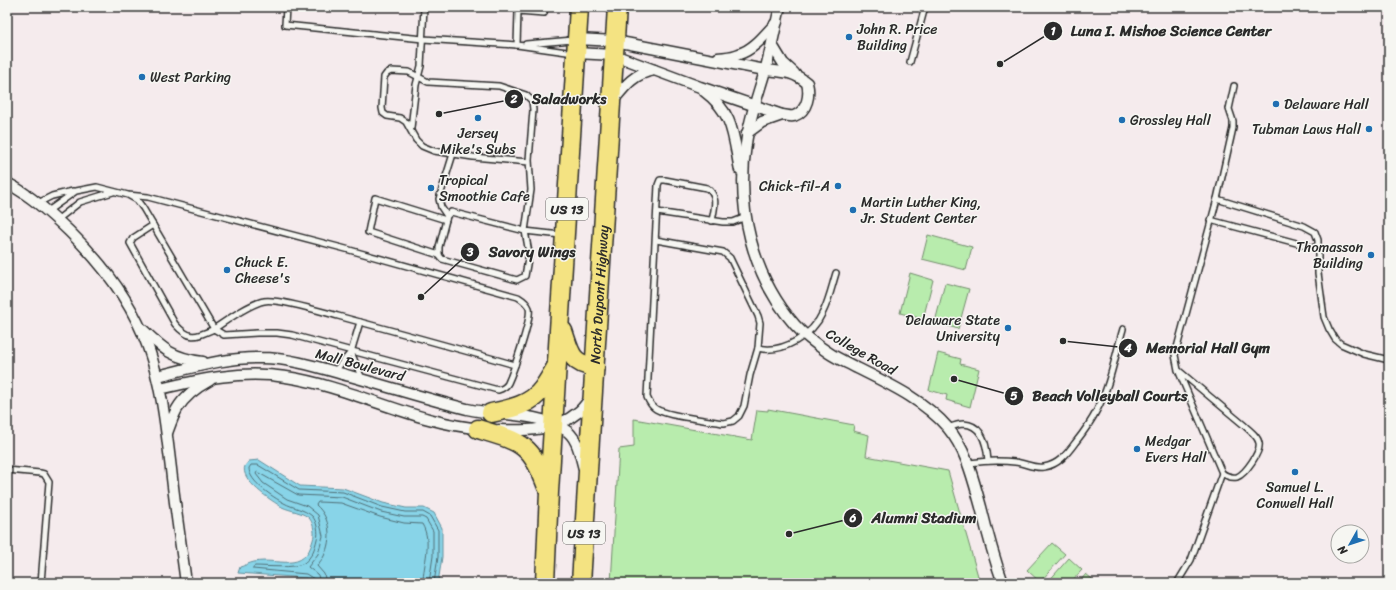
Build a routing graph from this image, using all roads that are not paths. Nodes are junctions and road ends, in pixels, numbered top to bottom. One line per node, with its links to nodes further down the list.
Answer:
1 (286, 7): 9 (lane)
2 (424, 7): 9 (lane)
3 (544, 7): 10 (lane)
4 (579, 7): 12 (highway, US 13)
5 (617, 7): 13 (highway, North Dupont Highway / US 13)
6 (780, 7): 8 (street)
7 (925, 7): 15 (lane)
8 (777, 22): 11 (street); 14 (street)
9 (422, 39): 10 (lane); 19 (lane)
10 (517, 45): 12 (lane); 12 (lane)
11 (772, 45): 17 (street); 18 (street)
12 (576, 46): 13 (street); 13 (street); 45 (highway, US 13)
13 (615, 48): 14 (street); 16 (street); 22 (highway, North Dupont Highway / US 13)
14 (711, 59): 17 (street)
15 (910, 62)
16 (654, 70): 21 (street); 22 (street)
17 (766, 70): 18 (street); 23 (street)
18 (796, 74): 24 (street)
19 (418, 76): 25 (lane); 25 (lane); 28 (lane)
20 (1234, 86): 34 (lane)
21 (700, 87): 23 (street); 30 (street)
22 (611, 103): 62 (highway, North Dupont Highway / US 13)
23 (755, 105): 24 (street); 26 (street, College Road)
24 (782, 115): 26 (street)
25 (411, 128): 27 (lane)
26 (748, 133): 30 (street, College Road)
27 (452, 154): 28 (lane); 39 (lane)
28 (529, 162): 44 (lane)
29 (7, 183): 35 (street)
30 (742, 183): 38 (street, College Road)
31 (76, 191): 32 (lane); 35 (lane); 36 (lane)
32 (114, 192): 33 (lane); 40 (lane)
33 (128, 195): 43 (lane); 61 (lane)
34 (1217, 199): 41 (lane); 47 (lane)
35 (38, 203): 36 (street)
36 (48, 211): 40 (street)
37 (657, 212): 42 (lane); 42 (lane); 46 (lane)
38 (746, 217): 42 (lane); 55 (street, College Road)
39 (446, 218): 44 (lane); 48 (lane); 48 (lane)
40 (57, 220): 52 (street)
41 (1210, 220): 47 (lane); 63 (lane)
42 (712, 221)
43 (153, 225): 53 (lane); 53 (lane)
44 (525, 231): 45 (lane); 48 (lane)
45 (565, 236): 50 (highway, US 13)
46 (656, 240): 56 (lane); 56 (lane)
47 (1319, 249): 58 (lane)
48 (439, 255)
49 (836, 273): 55 (lane)
50 (560, 320): 60 (highway, US 13); 62 (highway)
51 (360, 322): 53 (lane); 57 (lane); 61 (lane)
52 (139, 326): 59 (street); 65 (street)
53 (214, 329): 57 (lane)
54 (1123, 329): 75 (lane)
55 (805, 334): 56 (lane); 72 (street, College Road)
56 (758, 348)
57 (351, 352): 61 (lane); 64 (lane); 67 (lane)
58 (1389, 360)
59 (209, 363): 64 (street, Mall Boulevard); 65 (street, Mall Boulevard)
60 (557, 364): 70 (highway); 71 (highway, US 13)
61 (515, 365)
62 (595, 367): 69 (highway, North Dupont Highway / US 13)
63 (1178, 370): 78 (lane); 78 (lane)
64 (334, 372): 67 (street, Mall Boulevard)
65 (157, 376): 68 (street)
66 (217, 376): 68 (street); 73 (street); 74 (street)
67 (362, 380): 70 (street, Mall Boulevard)
68 (160, 389): 74 (street)
69 (593, 395): 71 (street); 79 (highway, North Dupont Highway / US 13)
70 (491, 413): 71 (street, Mall Boulevard)
71 (554, 425): 73 (street); 79 (street, Mall Boulevard); 80 (highway, US 13)
72 (948, 428): 75 (lane); 76 (street, College Road)
73 (478, 429): 80 (highway)
74 (166, 435): 82 (street)
75 (988, 461): 76 (lane)
76 (969, 463): 85 (street, College Road)
77 (7, 470): 81 (lane)
78 (1222, 473): 86 (lane)
79 (587, 483): 84 (highway, North Dupont Highway / US 13)
80 (549, 492): 83 (highway, US 13)
81 (40, 583)
82 (186, 583)
83 (545, 583)
84 (581, 583)
85 (1003, 583)
86 (1177, 583)

